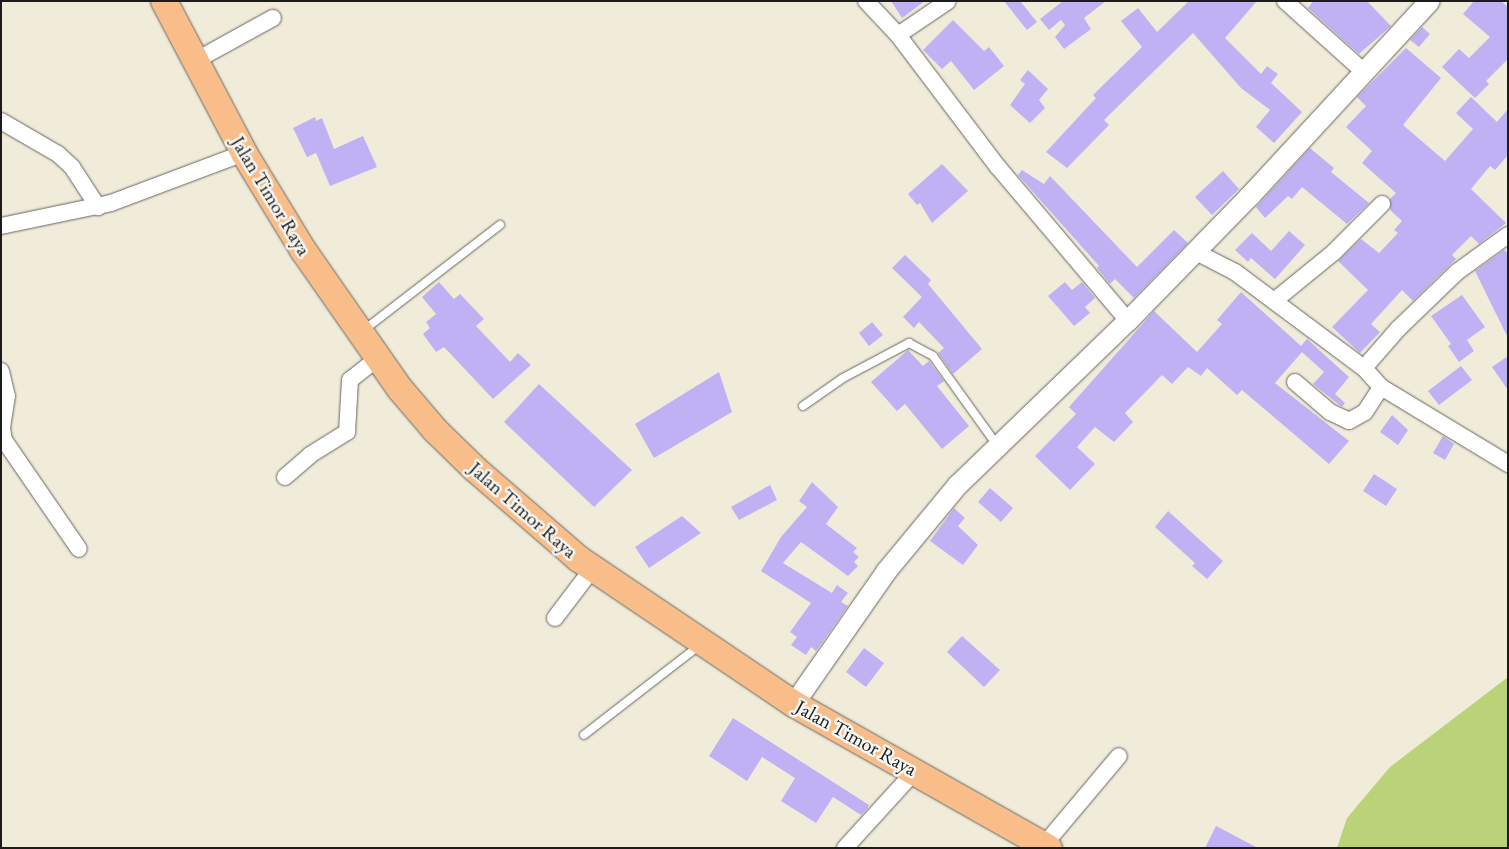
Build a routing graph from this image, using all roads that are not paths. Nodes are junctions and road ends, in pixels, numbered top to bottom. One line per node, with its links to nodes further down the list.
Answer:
1 (164, 1): 8 (highway, Jalan Timor Raya)
2 (866, 1): 7 (street)
3 (948, 1): 7 (street)
4 (1285, 1): 9 (street)
5 (1430, 1): 9 (street)
6 (273, 18): 8 (street)
7 (898, 35): 19 (street)
8 (195, 61): 11 (highway, Jalan Timor Raya)
9 (1363, 71): 17 (street)
10 (1, 122): 13 (street)
11 (244, 153): 13 (street); 20 (highway, Jalan Timor Raya)
12 (1382, 204): 18 (street)
13 (98, 207): 15 (street)
14 (500, 225): 20 (lane)
15 (1, 226)
16 (1508, 235): 22 (street)
17 (1196, 252): 18 (street); 19 (street)
18 (1274, 301): 22 (street)
19 (1128, 321): 27 (street)
20 (359, 334): 21 (highway, Jalan Timor Raya)
21 (377, 359): 29 (street); 31 (highway, Jalan Timor Raya)
22 (1364, 368): 25 (street)
23 (1, 371): 30 (street)
24 (1295, 382): 25 (street)
25 (1381, 387): 28 (street)
26 (803, 406): 27 (lane)
27 (996, 445): 34 (street)
28 (1508, 464)
29 (285, 478)
30 (79, 549)
31 (593, 568): 32 (street); 33 (highway, Jalan Timor Raya)
32 (555, 618)
33 (702, 644): 34 (highway, Jalan Timor Raya); 35 (lane)
34 (794, 704): 37 (highway, Jalan Timor Raya)
35 (584, 735)
36 (1119, 756): 38 (street)
37 (915, 771): 38 (highway, Jalan Timor Raya); 39 (street)
38 (1046, 846)
39 (845, 848)

